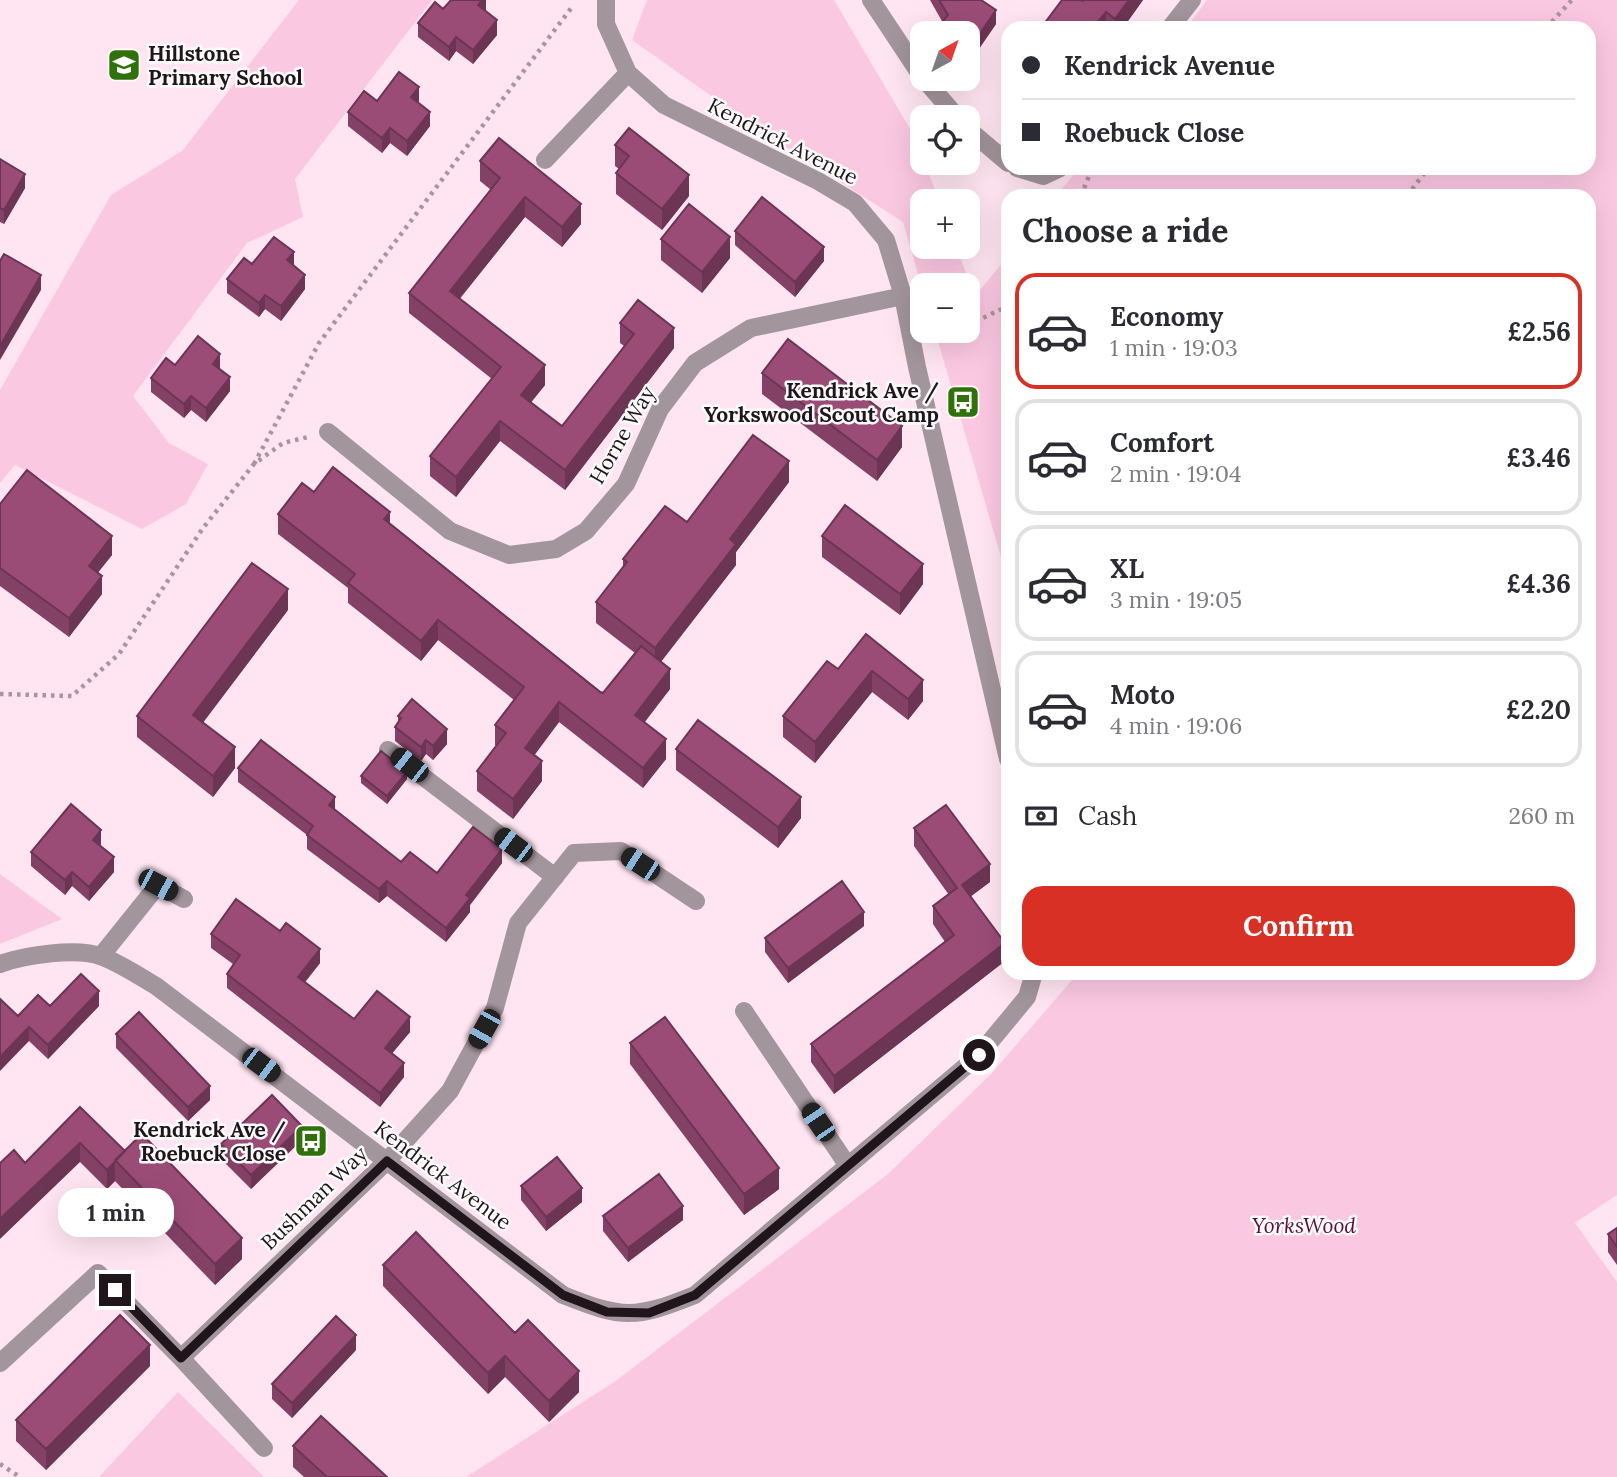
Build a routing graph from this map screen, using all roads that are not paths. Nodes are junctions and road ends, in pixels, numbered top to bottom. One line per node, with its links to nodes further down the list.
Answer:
1 (606, 0): 6 (street, Kendrick Avenue)
2 (870, 0): 5 (street)
3 (1192, 0): 4 (street)
4 (1176, 21)
5 (910, 59)
6 (628, 74): 11 (street); 12 (street, Kendrick Avenue)
7 (934, 91): 8 (street)
8 (947, 105)
9 (980, 139): 10 (street)
10 (1001, 157)
11 (545, 160)
12 (903, 296): 13 (street, Horne Way); 14 (street, Kendrick Avenue)
13 (328, 432)
14 (1001, 729)
15 (388, 750): 16 (street)
16 (555, 877): 18 (street, Bushman Way); 23 (street, Bushman Way)
17 (184, 899): 19 (street)
18 (696, 901)
19 (101, 956): 20 (street, Kendrick Avenue); 23 (street, Kendrick Avenue)
20 (0, 964)
21 (1032, 980): 24 (street, Kendrick Avenue)
22 (744, 1011): 24 (street)
23 (387, 1161): 24 (street, Kendrick Avenue); 25 (street, Bushman Way)
24 (849, 1166)
25 (181, 1358): 26 (street); 27 (street)
26 (0, 1363)
27 (264, 1448)

